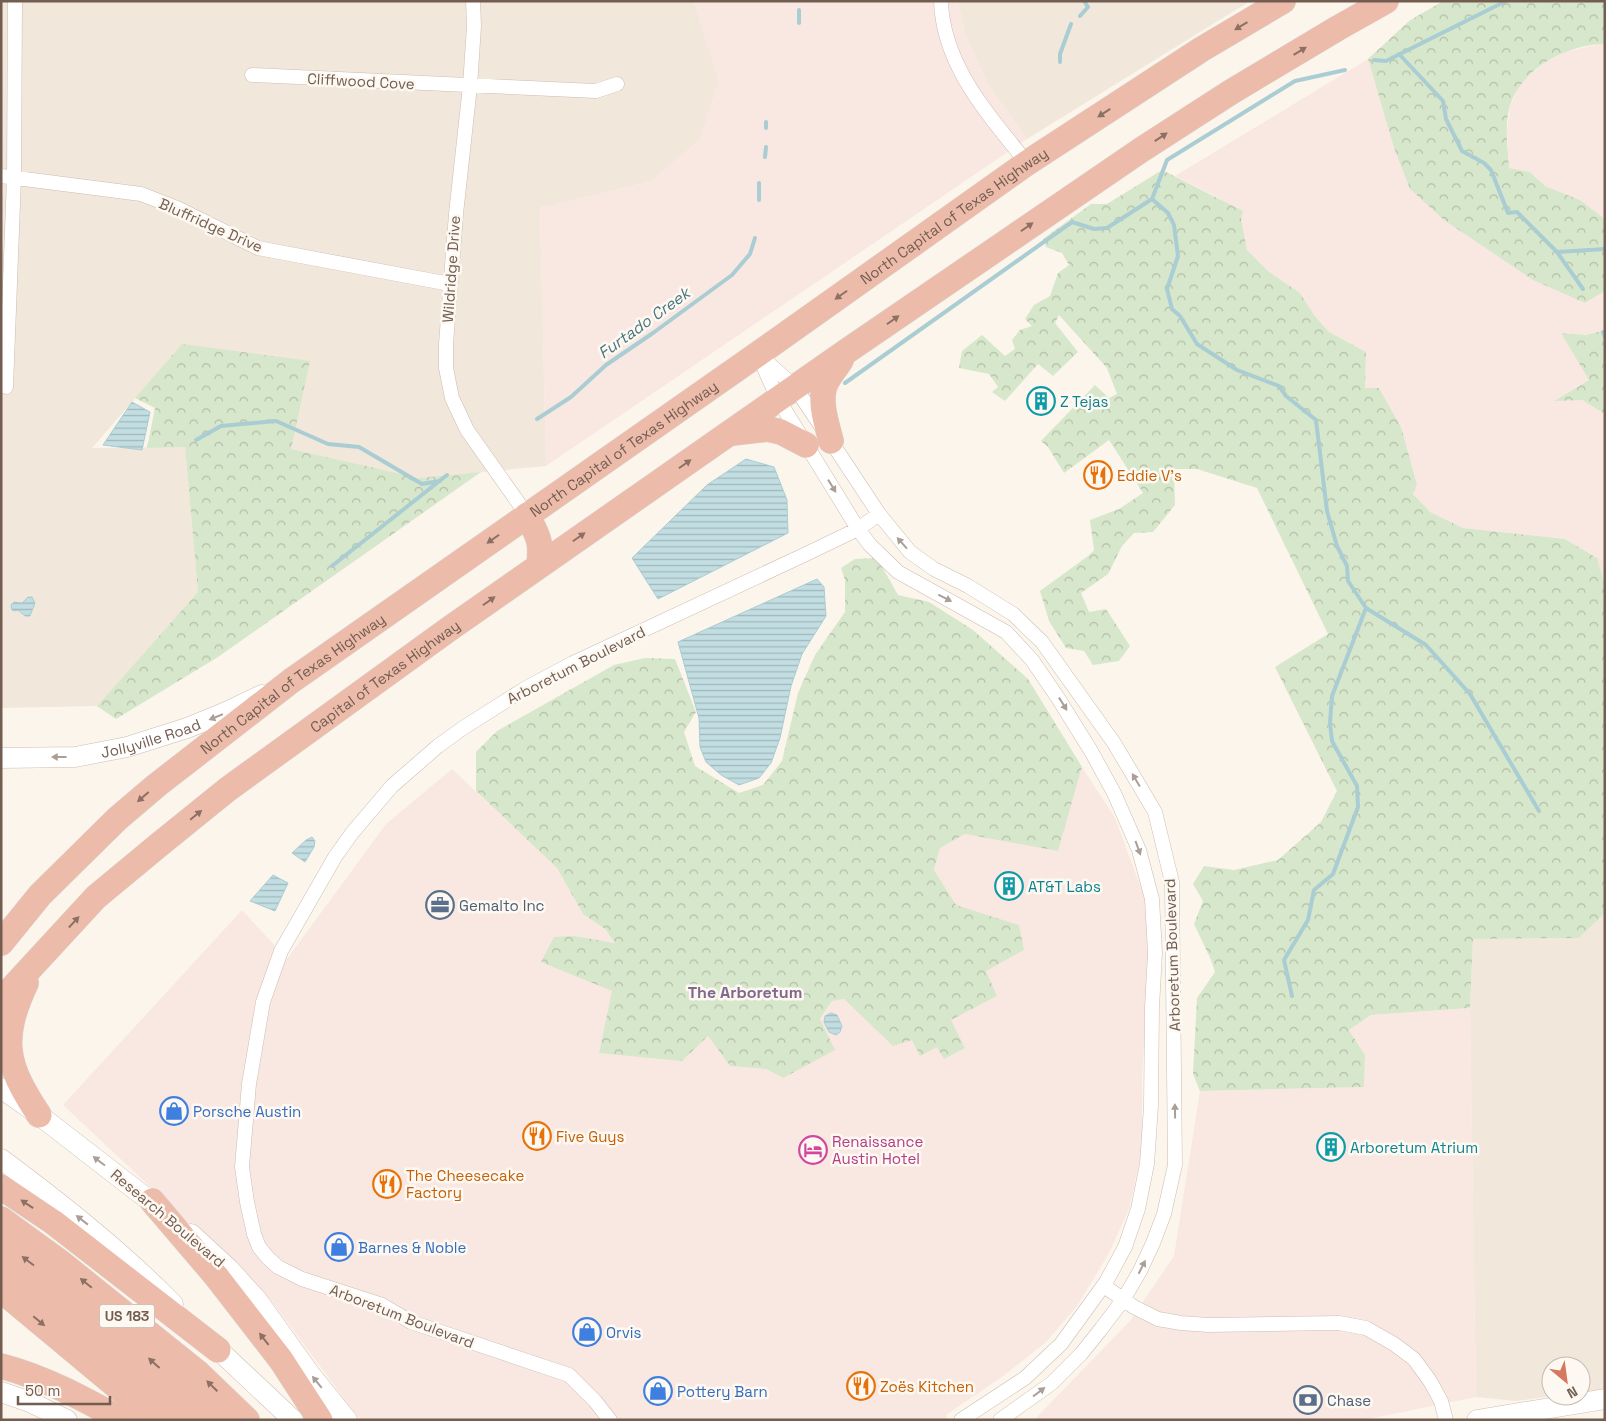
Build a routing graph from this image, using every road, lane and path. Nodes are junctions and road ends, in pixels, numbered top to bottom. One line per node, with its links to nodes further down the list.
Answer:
1 (15, 1): 10 (street)
2 (473, 1): 8 (street, Wildridge Drive)
3 (941, 1): 9 (street)
4 (1283, 1): 9 (highway, North Capital of Texas Highway, one-way to 9)
5 (1386, 1): 12 (highway, one-way to 5)
6 (252, 75): 8 (street, Cliffwood Cove)
7 (617, 84): 8 (street, Cliffwood Cove)
8 (470, 86): 11 (street, Wildridge Drive)
9 (1027, 163): 13 (highway, North Capital of Texas Highway, one-way to 13)
10 (8, 177): 11 (street, Bluffridge Drive); 14 (street)
11 (450, 284): 20 (street, Wildridge Drive)
12 (847, 351): 15 (highway); 17 (highway)
13 (758, 354): 15 (street, Arboretum Boulevard); 15 (street, Arboretum Boulevard); 20 (highway, North Capital of Texas Highway)
14 (6, 387)
15 (787, 393): 16 (highway, Capital of Texas Highway); 17 (street, Arboretum Boulevard); 18 (street, Arboretum Boulevard)
16 (729, 433): 18 (highway); 22 (highway, Capital of Texas Highway, one-way to 16)
17 (831, 441): 19 (street, Arboretum Boulevard)
18 (806, 445): 21 (street, Arboretum Boulevard, one-way to 21)
19 (879, 514): 21 (street, Arboretum Boulevard); 38 (street, Arboretum Boulevard, one-way to 19)
20 (526, 515): 22 (highway); 23 (highway, North Capital of Texas Highway, one-way to 23)
21 (858, 529): 36 (street, Arboretum Boulevard, one-way to 36); 52 (street, Arboretum Boulevard)
22 (540, 565): 26 (highway, Capital of Texas Highway, one-way to 22)
23 (291, 681): 24 (main road, Jollyville Road, one-way to 24); 25 (highway, North Capital of Texas Highway, one-way to 25)
24 (1, 758)
25 (2, 941)
26 (40, 957): 27 (highway, Capital of Texas Highway); 29 (highway)
27 (1, 1000)
28 (1, 1088): 29 (main road, Research Boulevard)
29 (39, 1115): 32 (main road, Research Boulevard, one-way to 29)
30 (1, 1159): 39 (main road, one-way to 30)
31 (1, 1187): 39 (highway, one-way to 31)
32 (152, 1201): 43 (highway, one-way to 32); 51 (main road, Research Boulevard, one-way to 32)
33 (1, 1219): 50 (highway, US 183, one-way to 33)
34 (1, 1240): 49 (highway, one-way to 34)
35 (1, 1266): 48 (highway)
36 (1104, 1286): 38 (street); 44 (street, Arboretum Boulevard)
37 (1, 1290): 47 (highway, one-way to 47)
38 (1123, 1300): 54 (street, Arboretum Boulevard, one-way to 38); 55 (street)
39 (218, 1350): 43 (main road)
40 (1, 1366): 46 (highway)
41 (1, 1392): 45 (main road)
42 (1605, 1399): 56 (main road)
43 (309, 1416)
44 (976, 1416): 53 (street, Arboretum Boulevard)
45 (67, 1420)
46 (122, 1420)
47 (157, 1420)
48 (190, 1420)
49 (216, 1420)
50 (247, 1420)
51 (347, 1420)
52 (610, 1420)
53 (961, 1420)
54 (1000, 1420)
55 (1446, 1420)
56 (1476, 1420)

